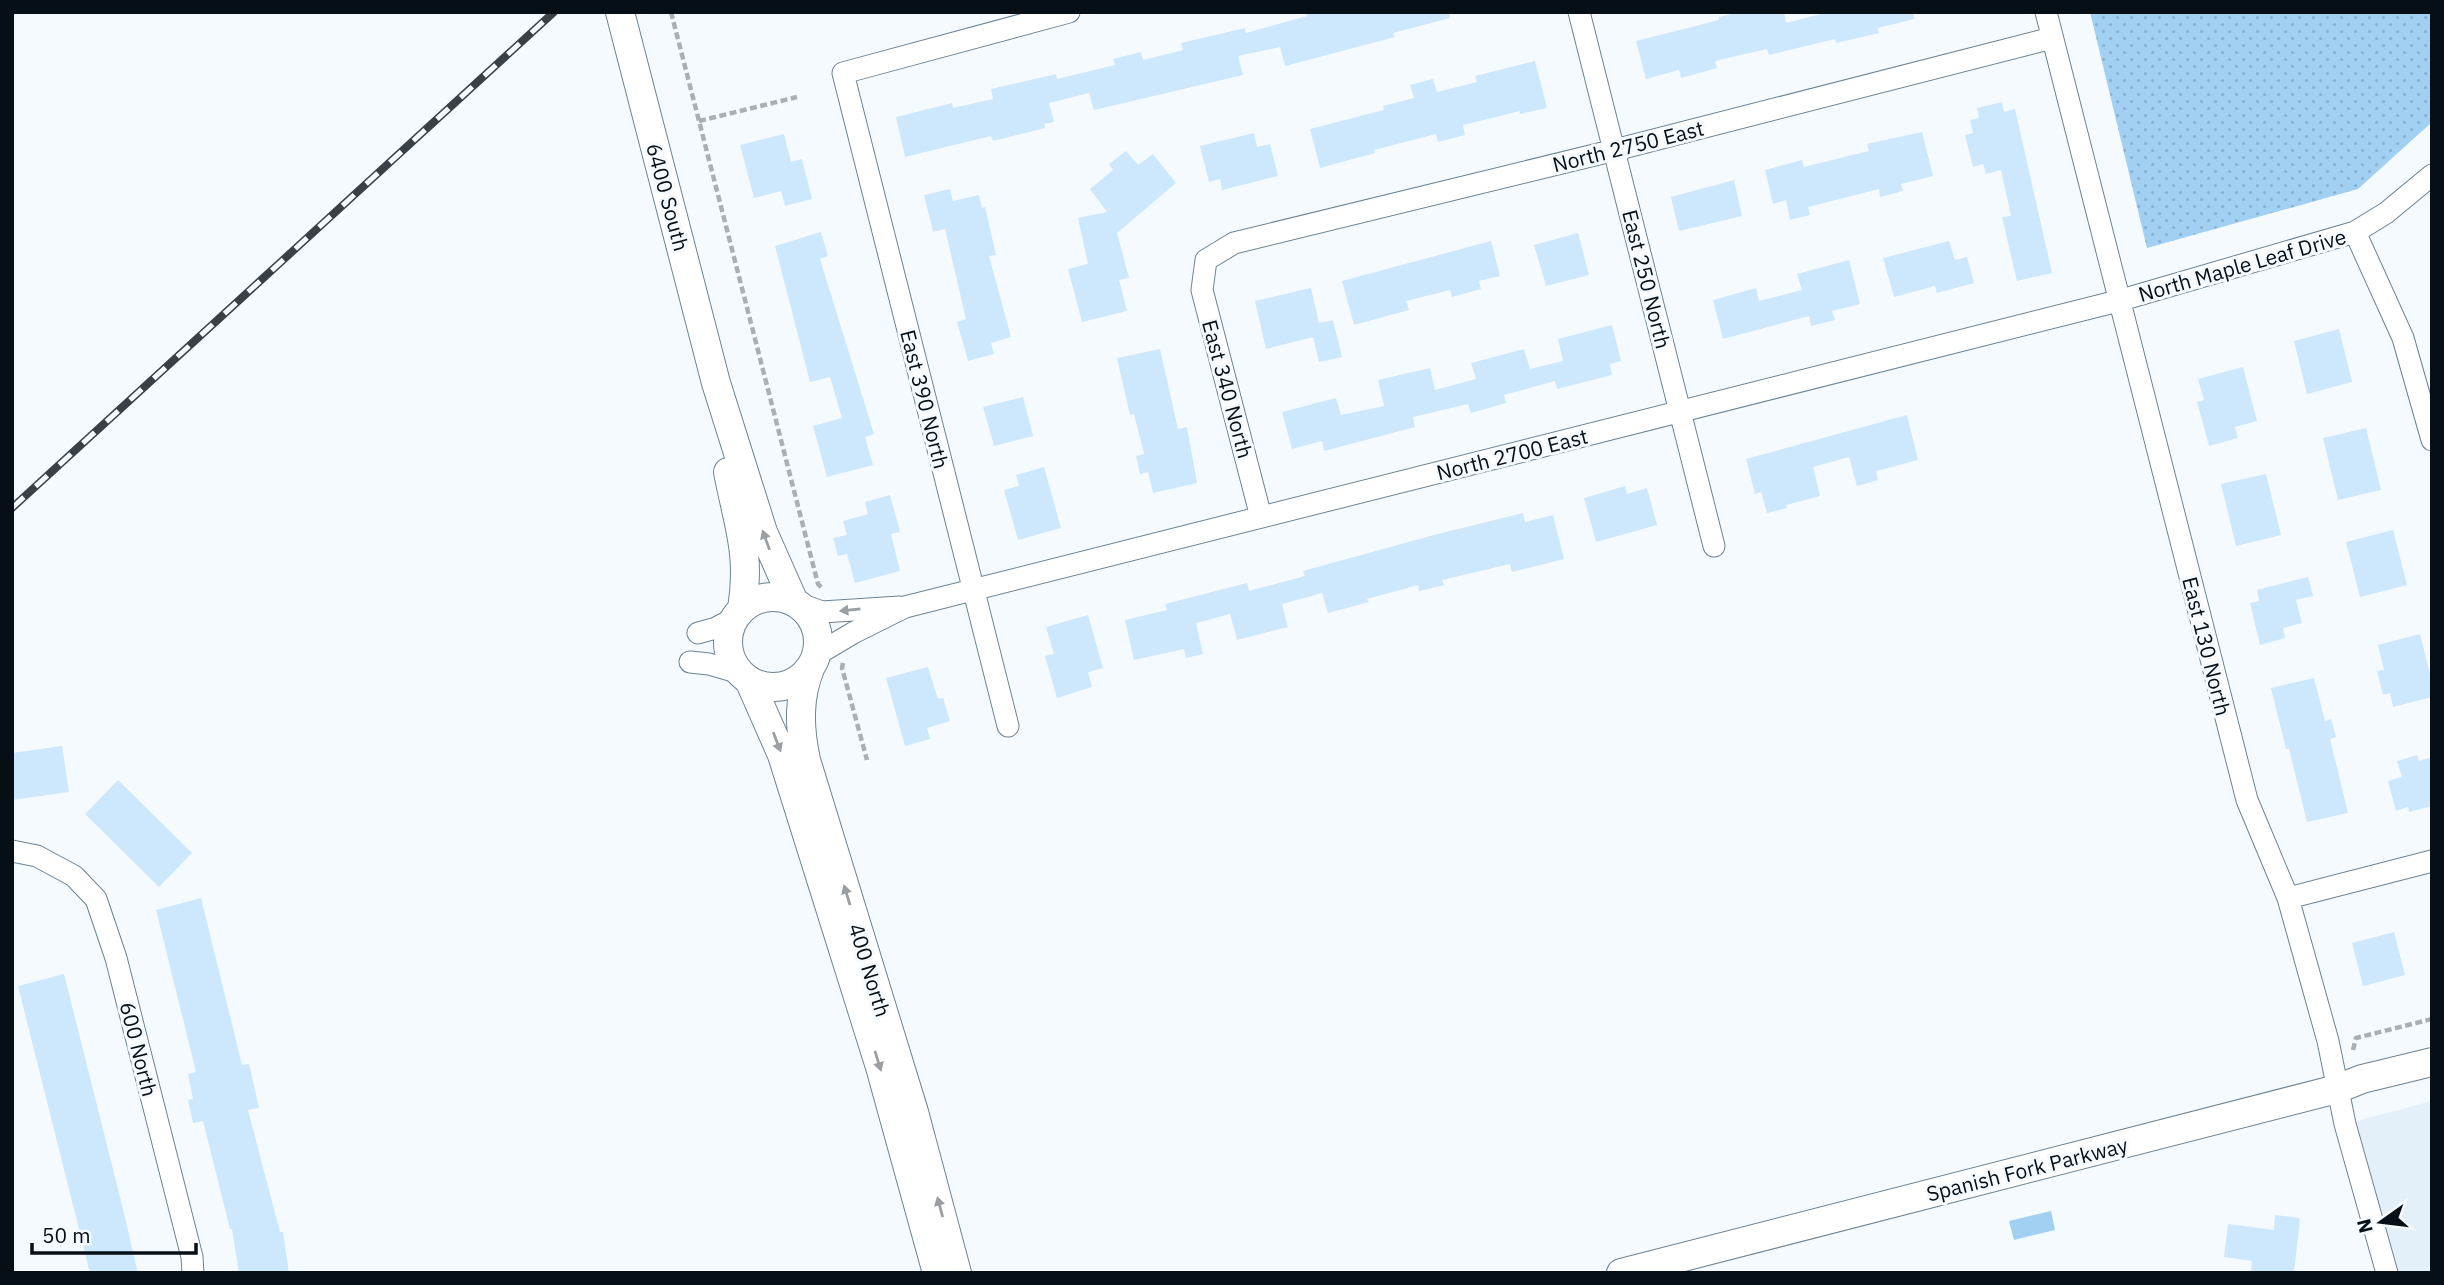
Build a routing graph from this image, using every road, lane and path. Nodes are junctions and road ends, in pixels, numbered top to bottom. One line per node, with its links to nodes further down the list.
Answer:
1 (620, 12): 14 (main road, 6400 South)
2 (671, 12): 8 (path)
3 (1069, 12): 19 (street, East 390 North)
4 (1579, 12): 9 (street, East 250 North)
5 (2046, 12): 6 (street, East 130 North)
6 (2052, 38): 9 (street, North 2750 East); 13 (street, East 130 North)
7 (797, 97): 8 (path)
8 (699, 121): 20 (path)
9 (1615, 150): 12 (street, North 2750 East); 15 (street, East 250 North)
10 (2432, 175): 11 (street, North Maple Leaf Drive)
11 (2355, 232): 13 (street, North Maple Leaf Drive); 16 (street)
12 (1206, 260): 17 (street, East 340 North)
13 (2118, 301): 15 (street, North 2700 East); 33 (street, East 130 North)
14 (716, 383): 21 (main road, 6400 South, one-way to 14); 23 (main road, 6400 South)
15 (1681, 412): 17 (street, North 2700 East); 18 (street, East 250 North)
16 (2432, 440)
17 (1261, 517): 19 (street, North 2700 East)
18 (1714, 546)
19 (973, 590): 22 (street, North 2700 East); 29 (street, East 390 North)
20 (833, 593)
21 (795, 603): 22 (street, North 2700 East, one-way to 21); 23 (main road); 26 (main road)
22 (905, 607): 26 (street, North 2700 East)
23 (739, 613): 24 (street); 28 (main road)
24 (698, 633)
25 (847, 657): 30 (path)
26 (813, 660): 28 (main road); 40 (main road, 400 North, one-way to 26)
27 (690, 662): 28 (street)
28 (745, 676): 39 (main road, 400 North, one-way to 39)
29 (1008, 726)
30 (867, 760)
31 (12, 851): 38 (street, 600 North)
32 (2432, 861): 33 (street)
33 (2288, 898): 37 (street, East 130 North)
34 (2432, 1019): 35 (path)
35 (2353, 1050)
36 (2432, 1062): 37 (main road, Spanish Fork Parkway)
37 (2337, 1089): 41 (main road, Spanish Fork Parkway); 42 (street, East 130 North)
38 (193, 1273)
39 (937, 1273)
40 (957, 1273)
41 (1621, 1273)
42 (2387, 1273)

